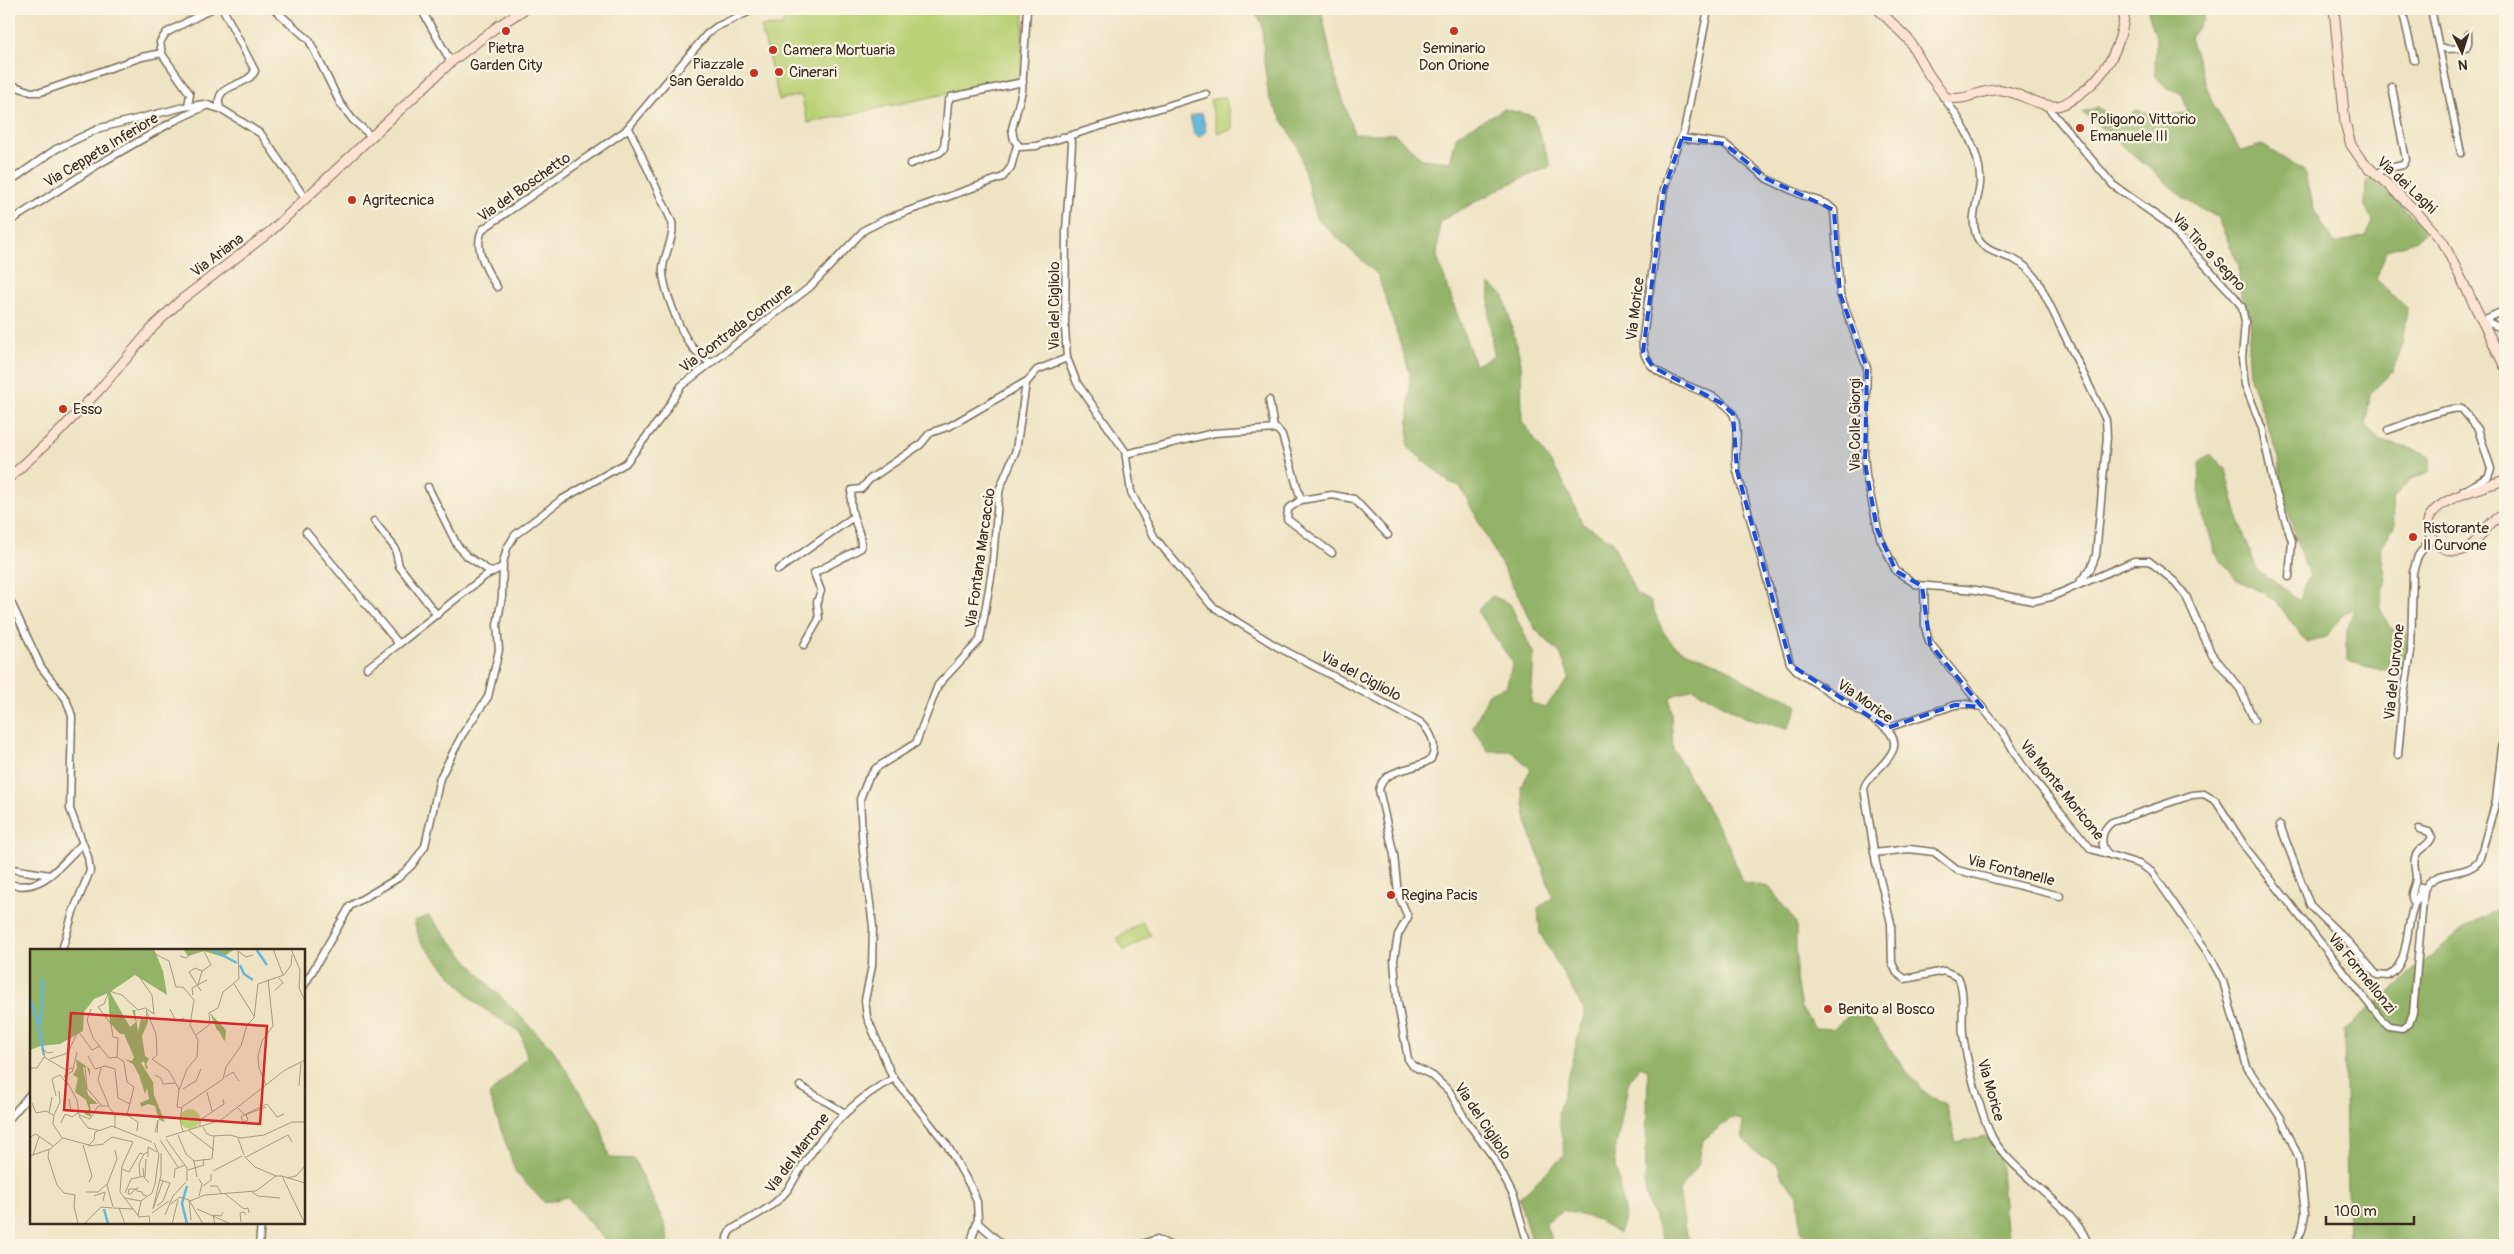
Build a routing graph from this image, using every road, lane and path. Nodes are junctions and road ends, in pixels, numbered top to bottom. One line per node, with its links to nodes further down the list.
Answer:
1 (211, 9): 16 (street)
2 (224, 9): 27 (street)
3 (274, 9): 29 (street)
4 (421, 9): 18 (street)
5 (525, 9): 18 (main road, Via Ariana)
6 (755, 9): 28 (street, Via del Boschetto)
7 (1027, 9): 19 (street)
8 (1708, 9): 31 (street, Via Morice)
9 (1878, 9): 22 (main road)
10 (2125, 9): 25 (main road)
11 (2334, 9): 35 (main road, Via dei Laghi)
12 (2402, 9): 17 (street)
13 (2431, 9): 15 (street)
14 (2468, 34): 15 (street)
15 (2439, 46): 33 (street)
16 (162, 53): 20 (street); 26 (street)
17 (2414, 60)
18 (451, 62): 29 (main road, Via Ariana)
19 (1023, 82): 32 (street); 34 (street)
20 (9, 84)
21 (2392, 87): 35 (street)
22 (1940, 93): 25 (main road); 67 (street)
23 (1206, 94): 30 (street)
24 (209, 105): 26 (street, Via Ceppeta Inferiore); 27 (street, Via Ceppeta Inferiore); 38 (street, Via Ceppeta Inferiore)
25 (2046, 105): 66 (street, Via Tiro a Segno)
26 (188, 106): 36 (street, Via Ceppeta Inferiore)
27 (220, 108): 37 (street, Via Ceppeta Inferiore)
28 (628, 128): 39 (street, Via del Boschetto); 44 (street)
29 (371, 136): 37 (main road, Via Ariana)
30 (1062, 137): 32 (street); 43 (street, Via del Cigliolo)
31 (1682, 138): 68 (street, Via Colle Giorgi); 76 (street, Via Morice)
32 (1017, 145): 44 (street, Via Contrada Comune)
33 (2461, 153)
34 (910, 164)
35 (2376, 175): 41 (main road, Via dei Laghi)
36 (9, 182)
37 (305, 198): 51 (main road, Via Ariana)
38 (9, 222)
39 (497, 288)
40 (2505, 310): 41 (street)
41 (2483, 322): 42 (street); 45 (main road, Via dei Laghi)
42 (2505, 330)
43 (1067, 358): 46 (street); 50 (street, Via del Cigliolo)
44 (710, 363): 63 (street, Via Contrada Comune)
45 (2505, 367)
46 (1027, 381): 57 (street); 93 (street, Via Fontana Marcaccio)
47 (1269, 400): 48 (street)
48 (1274, 428): 50 (street); 55 (street)
49 (2388, 430): 54 (street)
50 (1126, 454): 106 (street, Via del Cigliolo)
51 (9, 478)
52 (2505, 480): 54 (main road)
53 (428, 486): 65 (street)
54 (2461, 496): 61 (main road)
55 (1301, 500): 60 (street); 62 (street)
56 (2505, 515): 61 (main road)
57 (852, 518): 64 (street); 72 (street)
58 (374, 521): 70 (street)
59 (306, 532): 71 (street)
60 (1388, 535)
61 (2432, 536): 78 (street, Via del Curvone)
62 (1332, 553)
63 (502, 567): 65 (street); 92 (street, Via Contrada Comune)
64 (778, 570)
65 (490, 572): 70 (street)
66 (2289, 576)
67 (2077, 585): 68 (street, Via Colle Giorgi); 75 (street, Via Colle Giorgi)
68 (1924, 586): 74 (street)
69 (9, 598): 82 (street)
70 (437, 614): 71 (street)
71 (399, 644): 73 (street)
72 (804, 644)
73 (366, 668)
74 (1982, 707): 76 (street); 84 (street, Via Monte Moricone)
75 (2254, 720)
76 (1887, 728): 83 (street, Via Morice)
77 (2505, 738): 79 (street, Via Formellonzi)
78 (2398, 755)
79 (2503, 776): 86 (street, Via Formellonzi)
80 (2280, 825): 90 (street)
81 (2419, 829): 90 (street)
82 (82, 844): 87 (street); 91 (street)
83 (1874, 853): 89 (street, Via Fontanelle); 107 (street, Via Morice)
84 (2110, 855): 86 (street, Via Formellonzi); 108 (street, Via Monte Moricone)
85 (12, 869): 87 (street)
86 (2444, 874): 90 (street)
87 (50, 875): 88 (street)
88 (9, 884)
89 (2060, 896)
90 (2416, 902)
91 (62, 949)
92 (305, 984)
93 (894, 1078): 96 (street, Via del Marrone); 98 (street, Via Fontana Marcaccio)
94 (800, 1086): 96 (street)
95 (30, 1094): 97 (street)
96 (845, 1112): 101 (street, Via del Marrone)
97 (9, 1119)
98 (978, 1222): 102 (street, Via Fontana Marcaccio); 103 (street)
99 (261, 1224): 100 (street)
100 (258, 1245)
101 (727, 1245)
102 (970, 1245)
103 (1003, 1245)
104 (1139, 1245): 105 (street)
105 (1169, 1245)
106 (1528, 1245)
107 (2088, 1245)
108 (2295, 1245)

